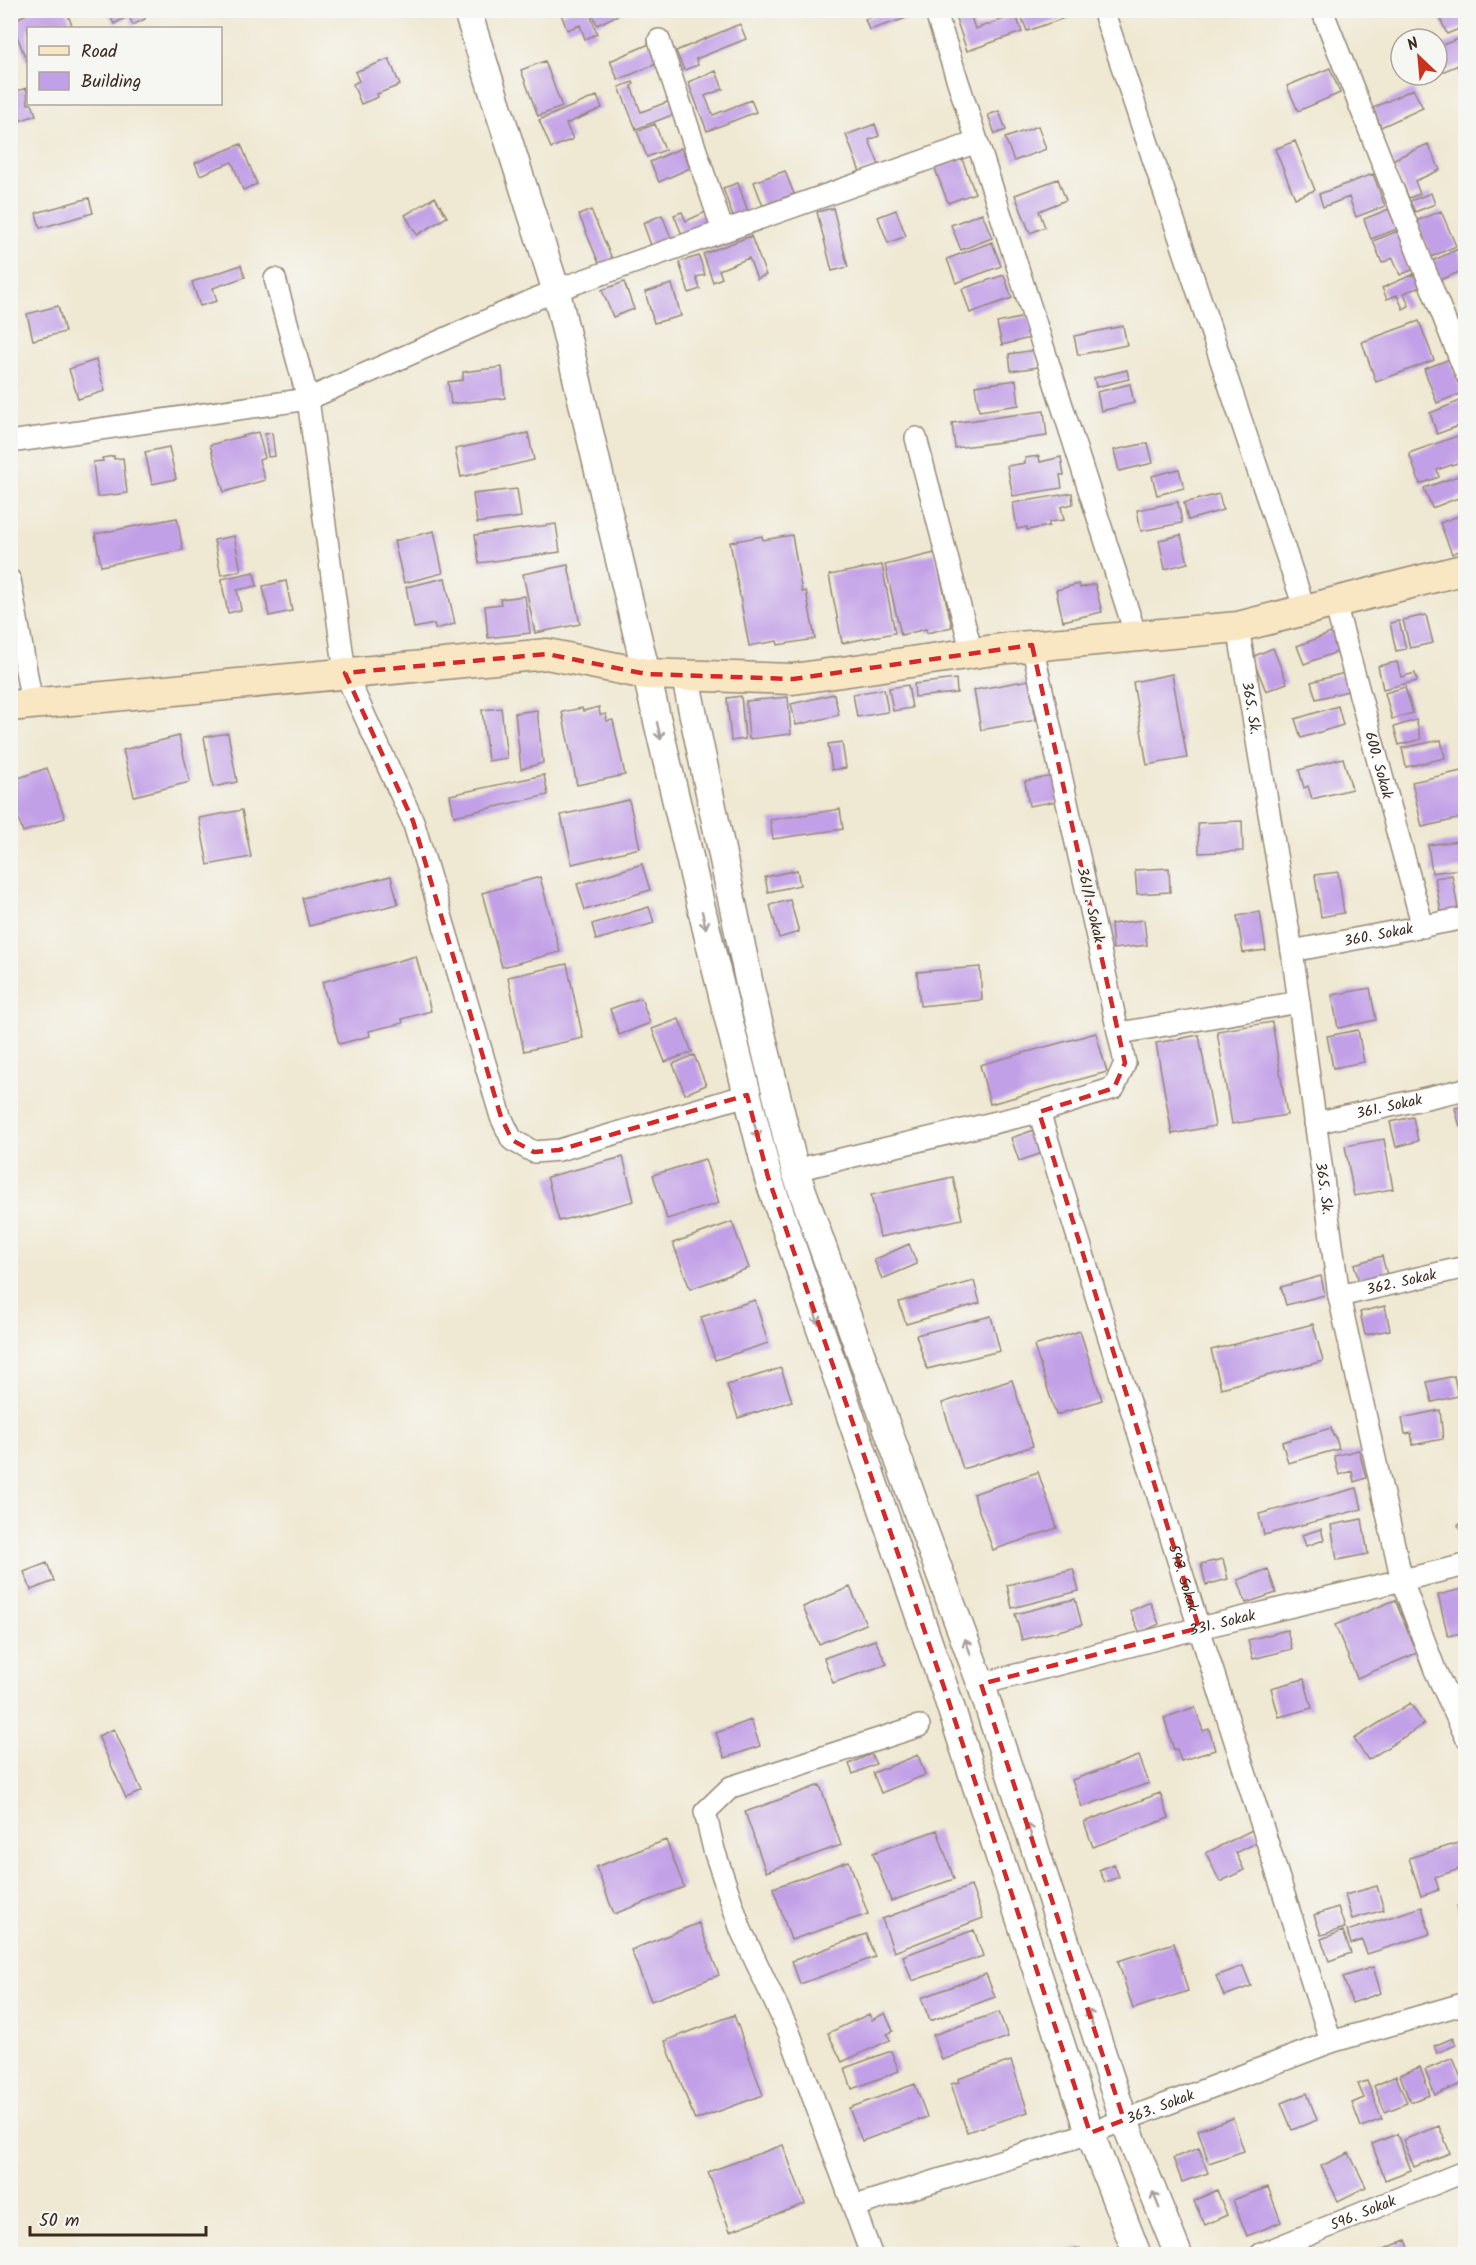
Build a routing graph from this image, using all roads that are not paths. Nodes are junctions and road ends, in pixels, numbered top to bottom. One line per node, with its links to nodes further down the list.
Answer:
1 (467, 10): 9 (street)
2 (934, 10): 6 (street)
3 (1103, 10): 17 (street)
4 (1322, 10): 10 (street)
5 (659, 40): 7 (street)
6 (977, 142): 7 (street); 19 (street)
7 (723, 231): 9 (street)
8 (275, 279): 11 (street)
9 (556, 290): 11 (street); 23 (street)
10 (1466, 374)
11 (308, 399): 13 (street); 22 (street)
12 (916, 438): 21 (street)
13 (10, 442)
14 (1466, 569): 16 (main road)
15 (10, 580): 25 (street)
16 (1335, 603): 17 (main road); 27 (street, 600. Sokak)
17 (1305, 610): 18 (main road)
18 (1238, 627): 19 (main road); 28 (street, 365. Sk.)
19 (1136, 636): 20 (main road)
20 (1032, 645): 21 (main road); 30 (street, 361/1. Sokak)
21 (972, 653): 24 (main road)
22 (345, 673): 23 (main road); 25 (main road); 32 (street)
23 (646, 674): 24 (main road); 32 (street, one-way to 32)
24 (685, 675): 35 (street)
25 (21, 705)
26 (1466, 918): 27 (street, 360. Sokak)
27 (1423, 927): 28 (street, 360. Sokak)
28 (1292, 951): 29 (street, 365. Sk.)
29 (1299, 1002): 30 (street); 34 (street, 365. Sk.)
30 (1120, 1033): 33 (street, 361/1. Sokak)
31 (1466, 1089): 34 (street, 361. Sokak)
32 (747, 1095): 47 (street, one-way to 47)
33 (1039, 1112): 35 (street, 361/1. Sokak); 40 (street, 598. Sokak)
34 (1315, 1123): 37 (street, 365. Sk.)
35 (795, 1170): 41 (street, one-way to 35)
36 (1466, 1267): 37 (street, 362. Sokak)
37 (1339, 1296): 39 (street, 365. Sk.)
38 (1466, 1565): 39 (street, 331. Sokak)
39 (1402, 1581): 40 (street, 331. Sokak); 43 (street, 365. Sk.)
40 (1199, 1628): 41 (street, 331. Sokak); 45 (street, 598. Sokak)
41 (981, 1684): 46 (street, one-way to 41)
42 (919, 1726): 49 (street)
43 (1466, 1737)
44 (1466, 2003): 45 (street, 363. Sokak)
45 (1331, 2042): 46 (street, 363. Sokak)
46 (1124, 2120): 47 (street, 363. Sokak); 52 (street, one-way to 46)
47 (1090, 2133): 49 (street, 363. Sokak); 51 (street)
48 (1466, 2170): 53 (street, 596. Sokak)
49 (855, 2206): 50 (street)
50 (871, 2254)
51 (1137, 2254)
52 (1178, 2254)
53 (1261, 2254)

